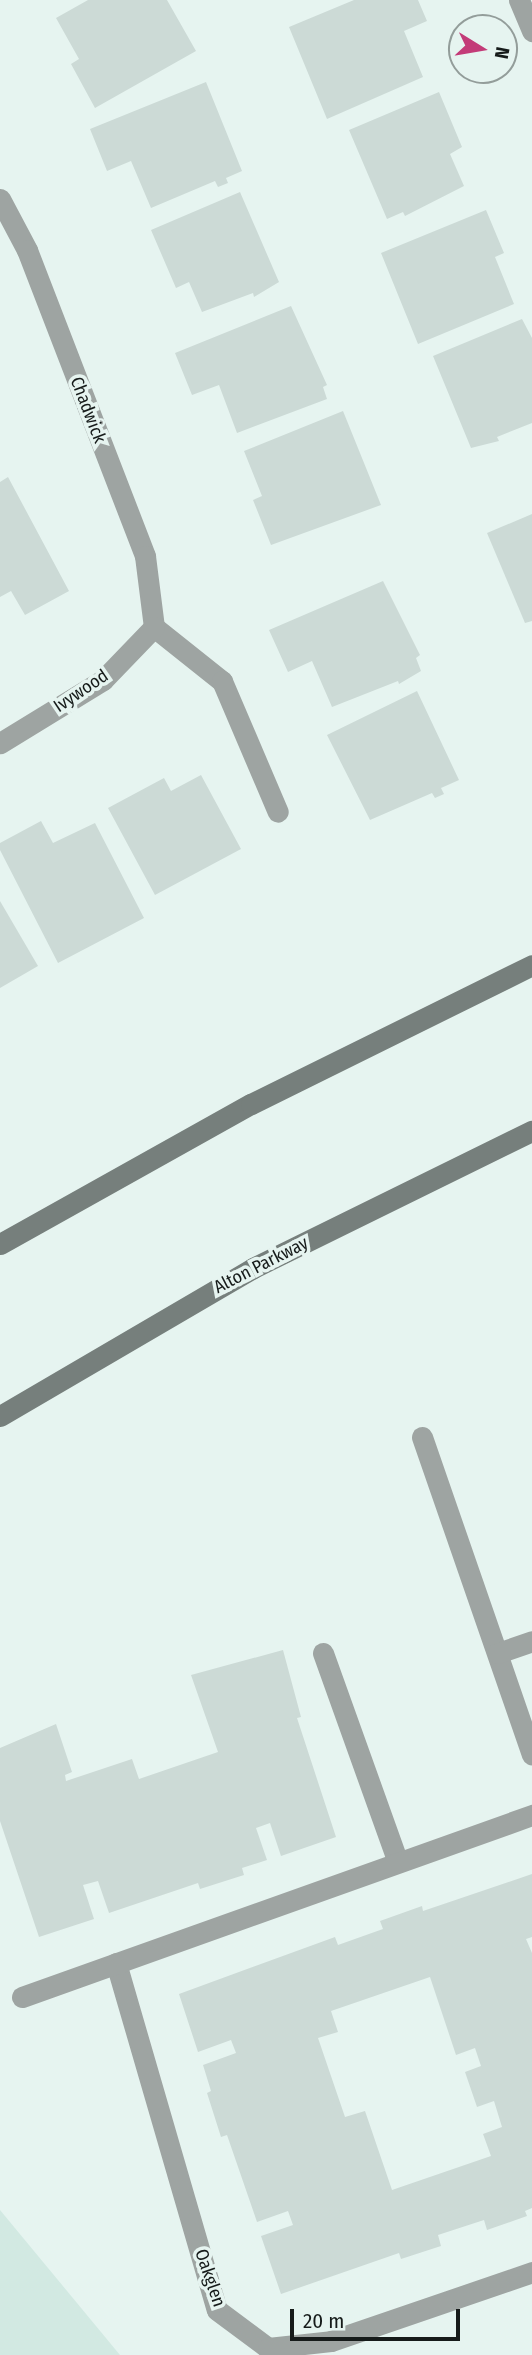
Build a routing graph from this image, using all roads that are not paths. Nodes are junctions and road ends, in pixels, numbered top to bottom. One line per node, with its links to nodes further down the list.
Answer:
1 (519, 0): 2 (street)
2 (532, 31)
3 (0, 199): 4 (street, Chadwick)
4 (154, 627): 5 (street, Ivywood); 6 (street)
5 (0, 743)
6 (278, 812)
7 (532, 965): 9 (main road)
8 (532, 1131): 10 (main road, Alton Parkway)
9 (0, 1244)
10 (0, 1416)
11 (422, 1437): 14 (street)
12 (532, 1641): 14 (street)
13 (323, 1653): 17 (street)
14 (498, 1653): 15 (street)
15 (532, 1755)
16 (532, 1815): 17 (street)
17 (398, 1862): 18 (street)
18 (116, 1963): 19 (street); 21 (street, Oakglen)
19 (22, 1997)
20 (532, 2272): 21 (street, Oakglen)
21 (333, 2348)

